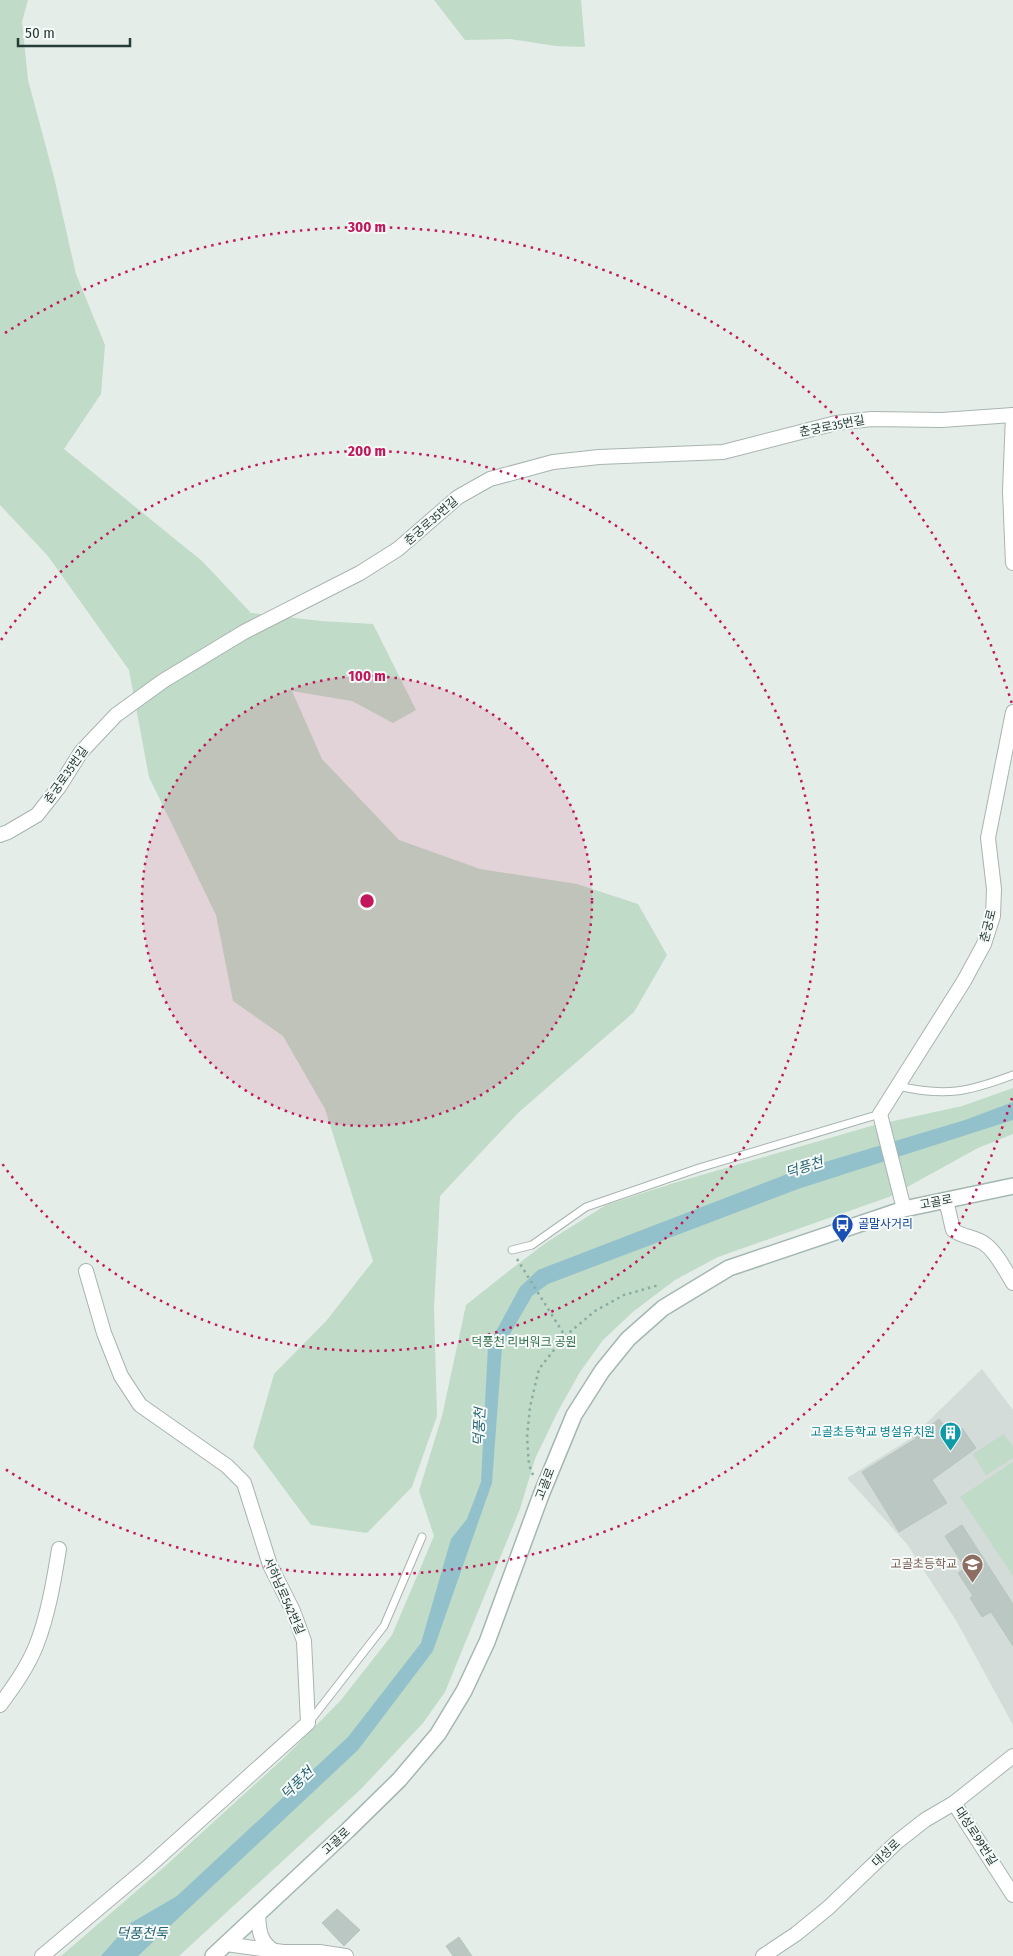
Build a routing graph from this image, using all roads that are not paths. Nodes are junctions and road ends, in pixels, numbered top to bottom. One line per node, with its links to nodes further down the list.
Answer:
1 (1013, 415): 2 (street); 4 (street, 춘궁로35번길)
2 (1013, 564)
3 (1013, 712): 6 (street, 춘궁로)
4 (0, 835)
5 (1013, 1075): 6 (lane)
6 (898, 1086): 7 (street, 춘궁로)
7 (880, 1114): 10 (street); 11 (lane)
8 (1013, 1186): 9 (street, 고골로)
9 (946, 1200): 10 (street, 고골로); 13 (street)
10 (904, 1209): 21 (street, 고골로)
11 (512, 1250)
12 (86, 1271): 17 (street, 서하남로542번길)
13 (1013, 1283)
14 (422, 1537): 17 (lane)
15 (59, 1549): 16 (street)
16 (0, 1705)
17 (308, 1723): 24 (street)
18 (1013, 1756): 19 (street, 대성로)
19 (954, 1803): 20 (street, 대성로99번길); 27 (street, 대성로)
20 (1013, 1895)
21 (258, 1914): 22 (street, 고골로); 23 (street)
22 (226, 1944): 23 (street); 25 (street, 고골로)
23 (274, 1951): 26 (street)
24 (42, 1956)
25 (213, 1956)
26 (346, 1956)
27 (763, 1956)

